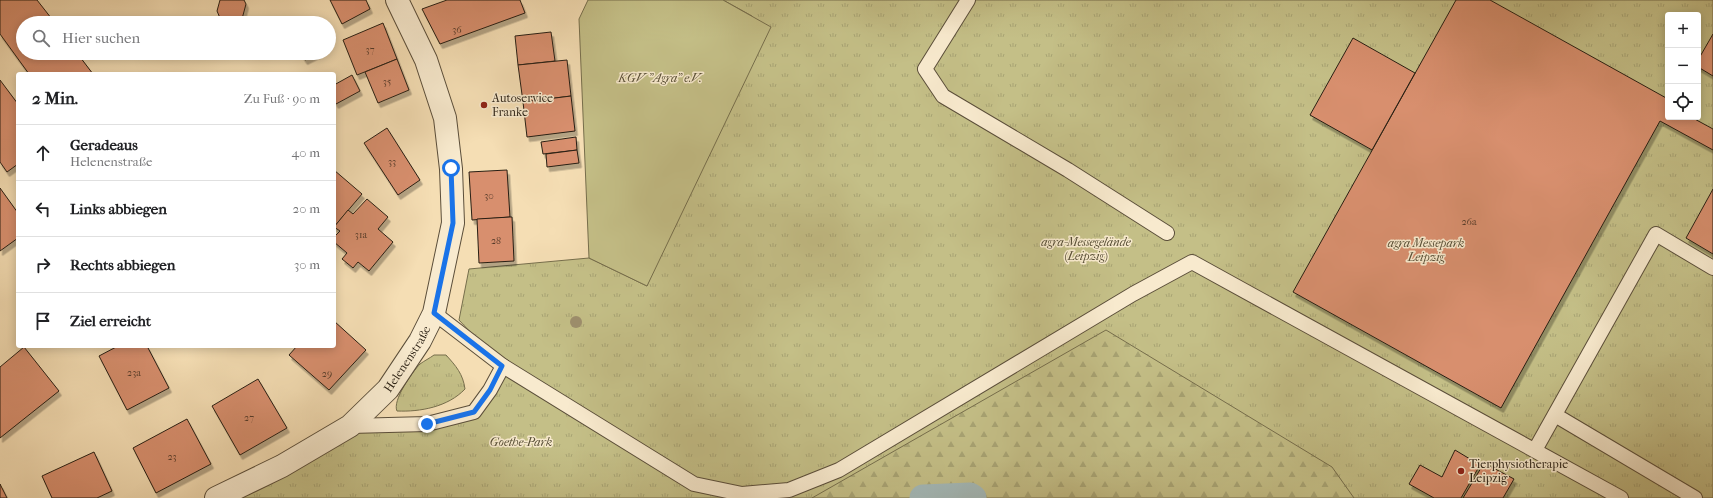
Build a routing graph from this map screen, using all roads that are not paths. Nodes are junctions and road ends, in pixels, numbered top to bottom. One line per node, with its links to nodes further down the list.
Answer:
1 (397, 0): 5 (street, Helenenstraße)
2 (968, 0): 3 (lane)
3 (1167, 233)
4 (1713, 268): 7 (lane)
5 (434, 313): 6 (lane); 8 (street, Helenenstraße)
6 (502, 366): 8 (lane); 9 (lane)
7 (1555, 416): 9 (lane); 12 (lane)
8 (350, 426): 10 (street, Helenenstraße)
9 (1535, 450): 11 (lane)
10 (216, 498)
11 (1621, 498)
12 (1695, 498)

